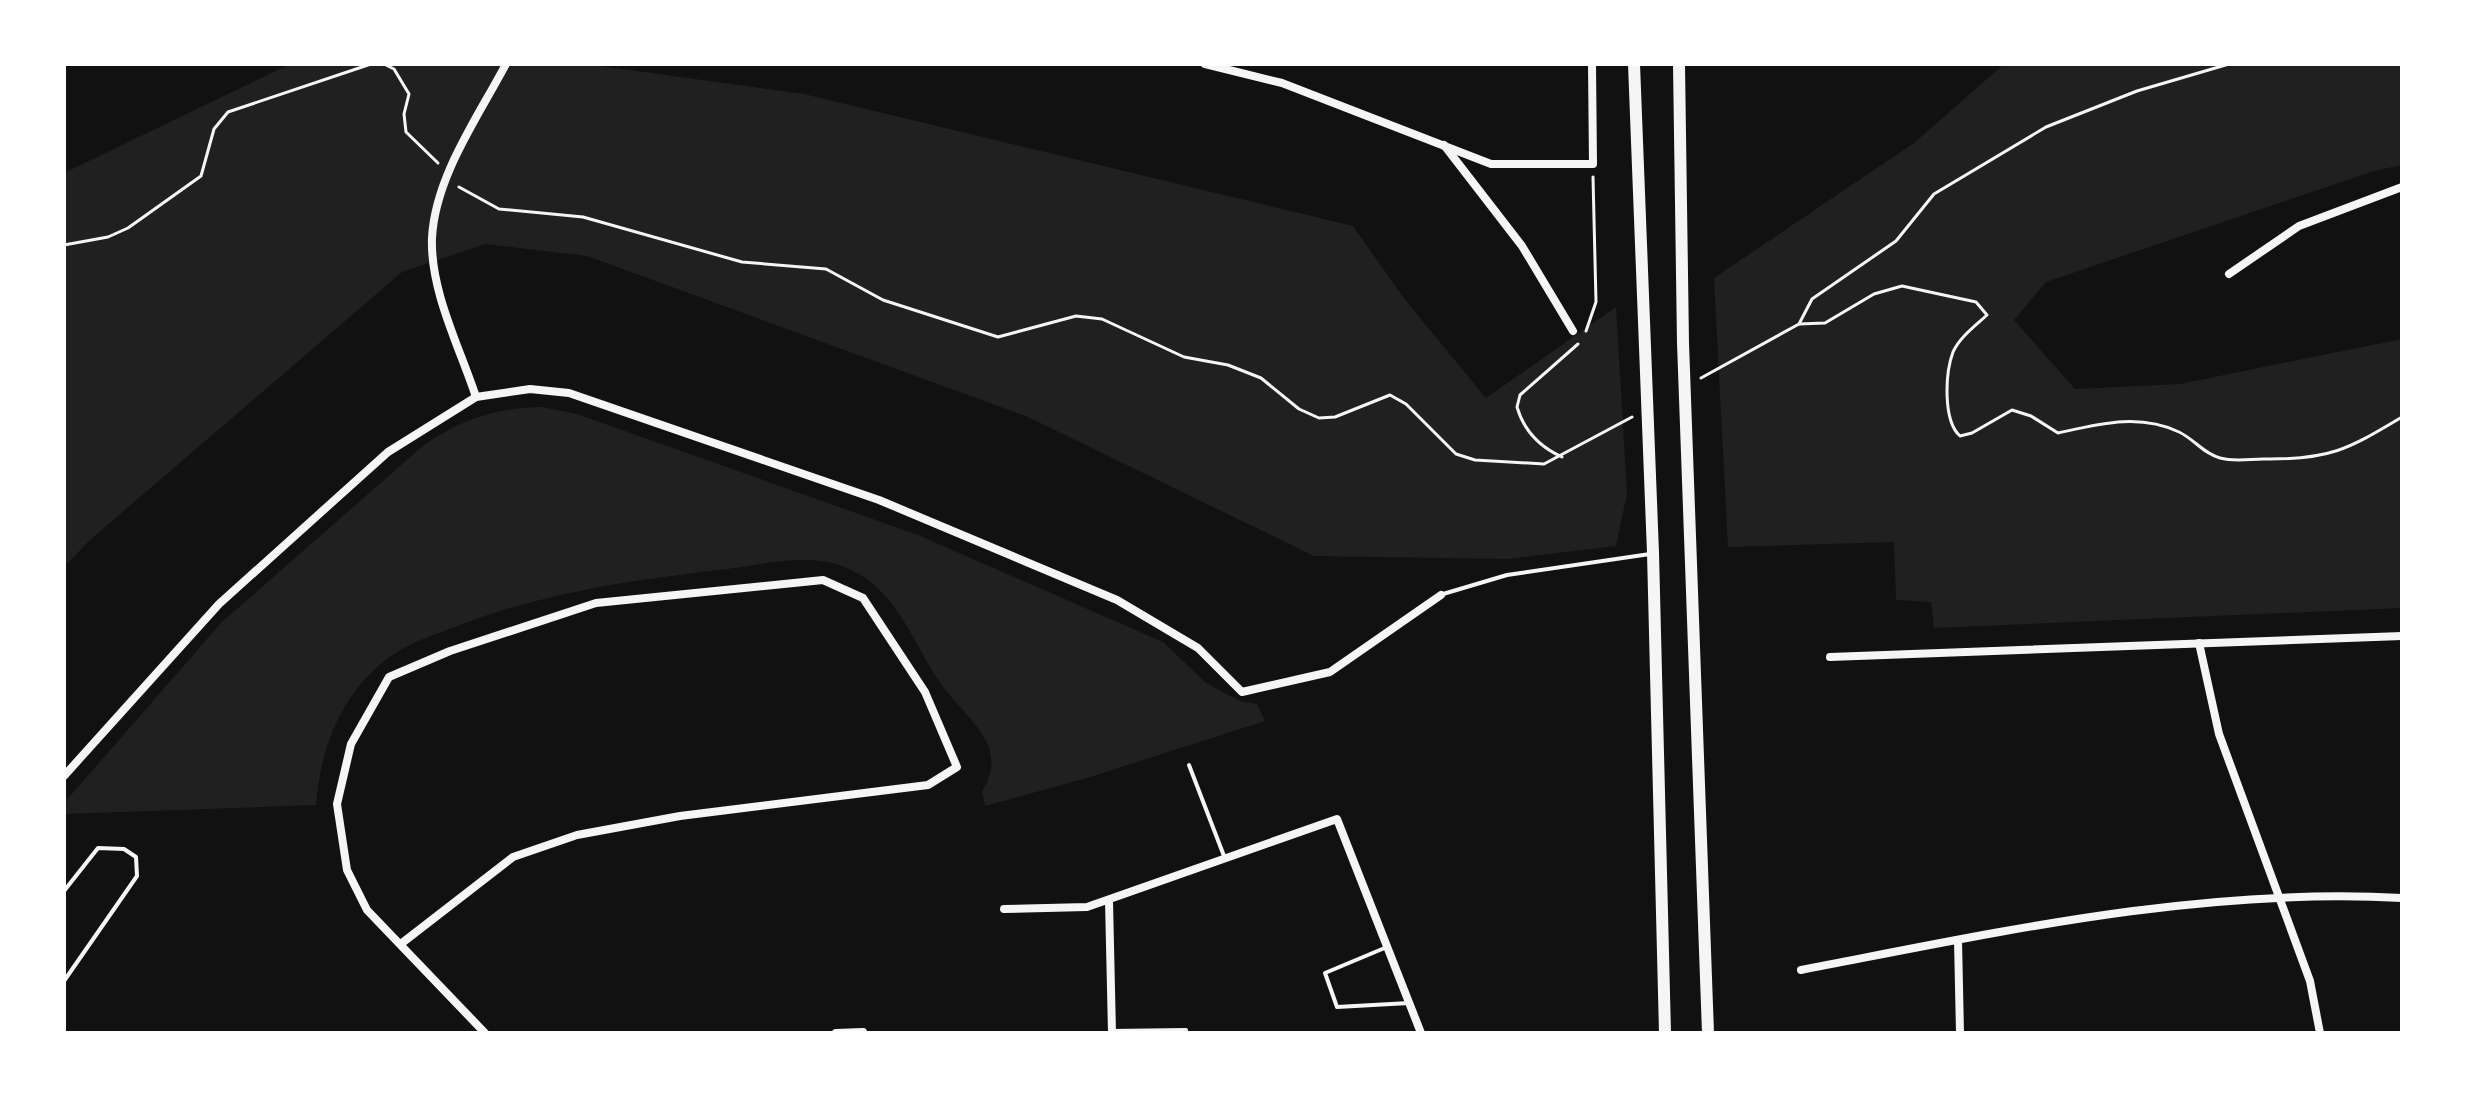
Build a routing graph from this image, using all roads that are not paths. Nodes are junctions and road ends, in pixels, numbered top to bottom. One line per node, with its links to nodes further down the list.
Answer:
1 (506, 64): 10 (street)
2 (1205, 64): 6 (street)
3 (1592, 64): 6 (street)
4 (1634, 64): 11 (main road)
5 (1679, 64): 37 (main road)
6 (1444, 145): 9 (street)
7 (2402, 187): 8 (street)
8 (2229, 274)
9 (1573, 331)
10 (476, 397): 12 (street); 17 (street)
11 (1653, 553): 12 (lane); 36 (main road)
12 (1441, 595)
13 (2402, 636): 14 (street)
14 (2199, 643): 15 (street); 21 (street)
15 (1830, 657)
16 (1189, 765): 18 (lane)
17 (64, 776)
18 (1225, 859): 22 (street); 26 (street)
19 (64, 891): 28 (lane)
20 (2402, 898): 21 (street)
21 (2280, 899): 24 (street); 39 (street)
22 (1109, 901): 23 (street); 31 (street)
23 (1004, 909)
24 (1958, 940): 27 (street); 38 (street)
25 (402, 943): 25 (street); 32 (street)
26 (1387, 947): 29 (street); 29 (lane)
27 (1801, 970)
28 (64, 981)
29 (1409, 1003): 35 (street)
30 (863, 1032): 33 (street)
31 (1112, 1032): 34 (lane)
32 (485, 1033)
33 (836, 1033)
34 (1186, 1033)
35 (1421, 1033)
36 (1665, 1033)
37 (1708, 1033)
38 (1960, 1033)
39 (2320, 1033)

